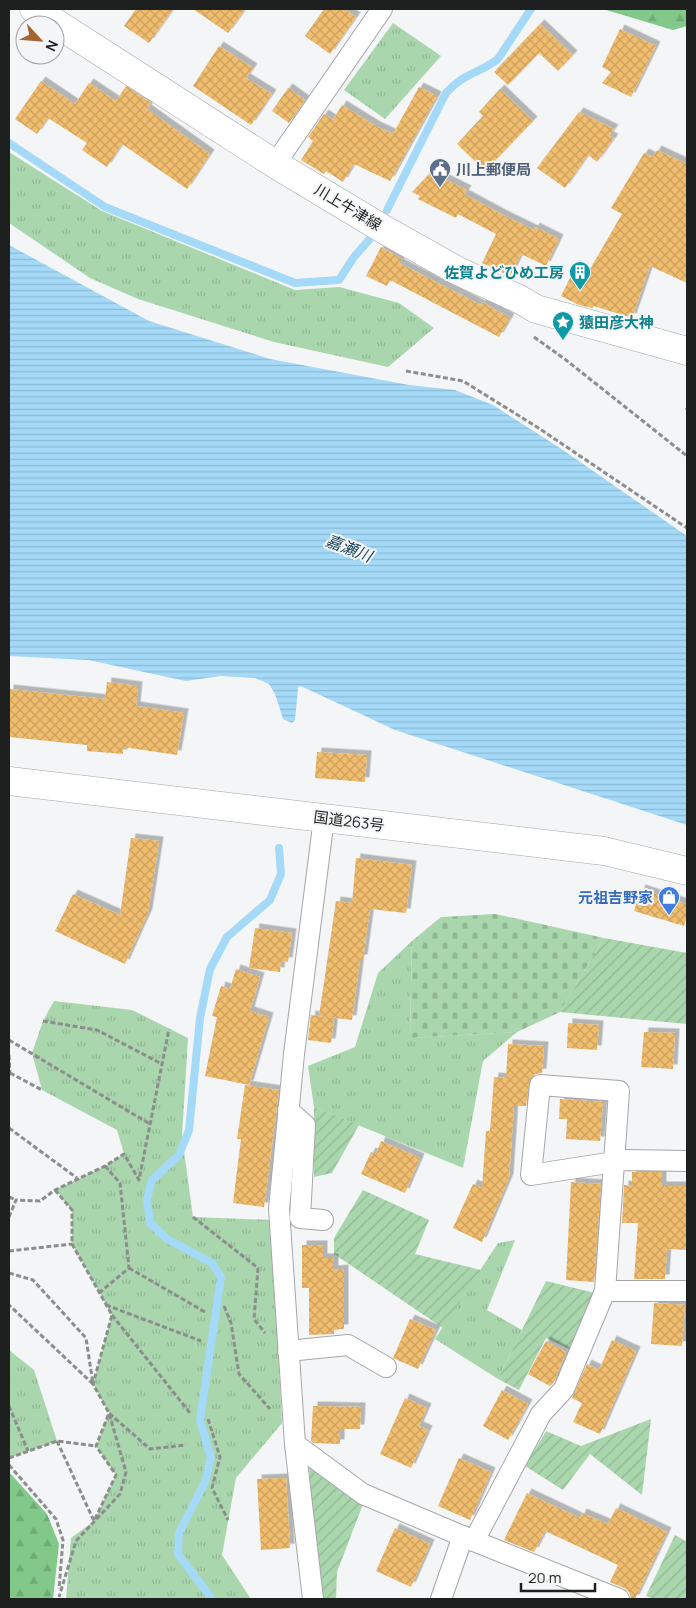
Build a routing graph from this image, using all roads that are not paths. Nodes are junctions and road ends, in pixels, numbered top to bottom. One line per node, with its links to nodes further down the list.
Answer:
1 (34, 9): 3 (main road, 川上牛津線)
2 (382, 9): 3 (street)
3 (275, 164): 4 (main road, 川上牛津線)
4 (687, 351)
5 (9, 781): 6 (main road, 国道263号)
6 (324, 818): 7 (main road, 国道263号); 8 (street)
7 (687, 871)
8 (288, 1110): 11 (street); 14 (street)
9 (687, 1161): 10 (street)
10 (614, 1162): 10 (street); 12 (street)
11 (323, 1220)
12 (605, 1291): 13 (street); 17 (street)
13 (686, 1291)
14 (288, 1351): 15 (street); 16 (street)
15 (386, 1367)
16 (295, 1444): 17 (street); 18 (street)
17 (468, 1539): 19 (street); 20 (street)
18 (312, 1599)
19 (441, 1599)
20 (619, 1599)

